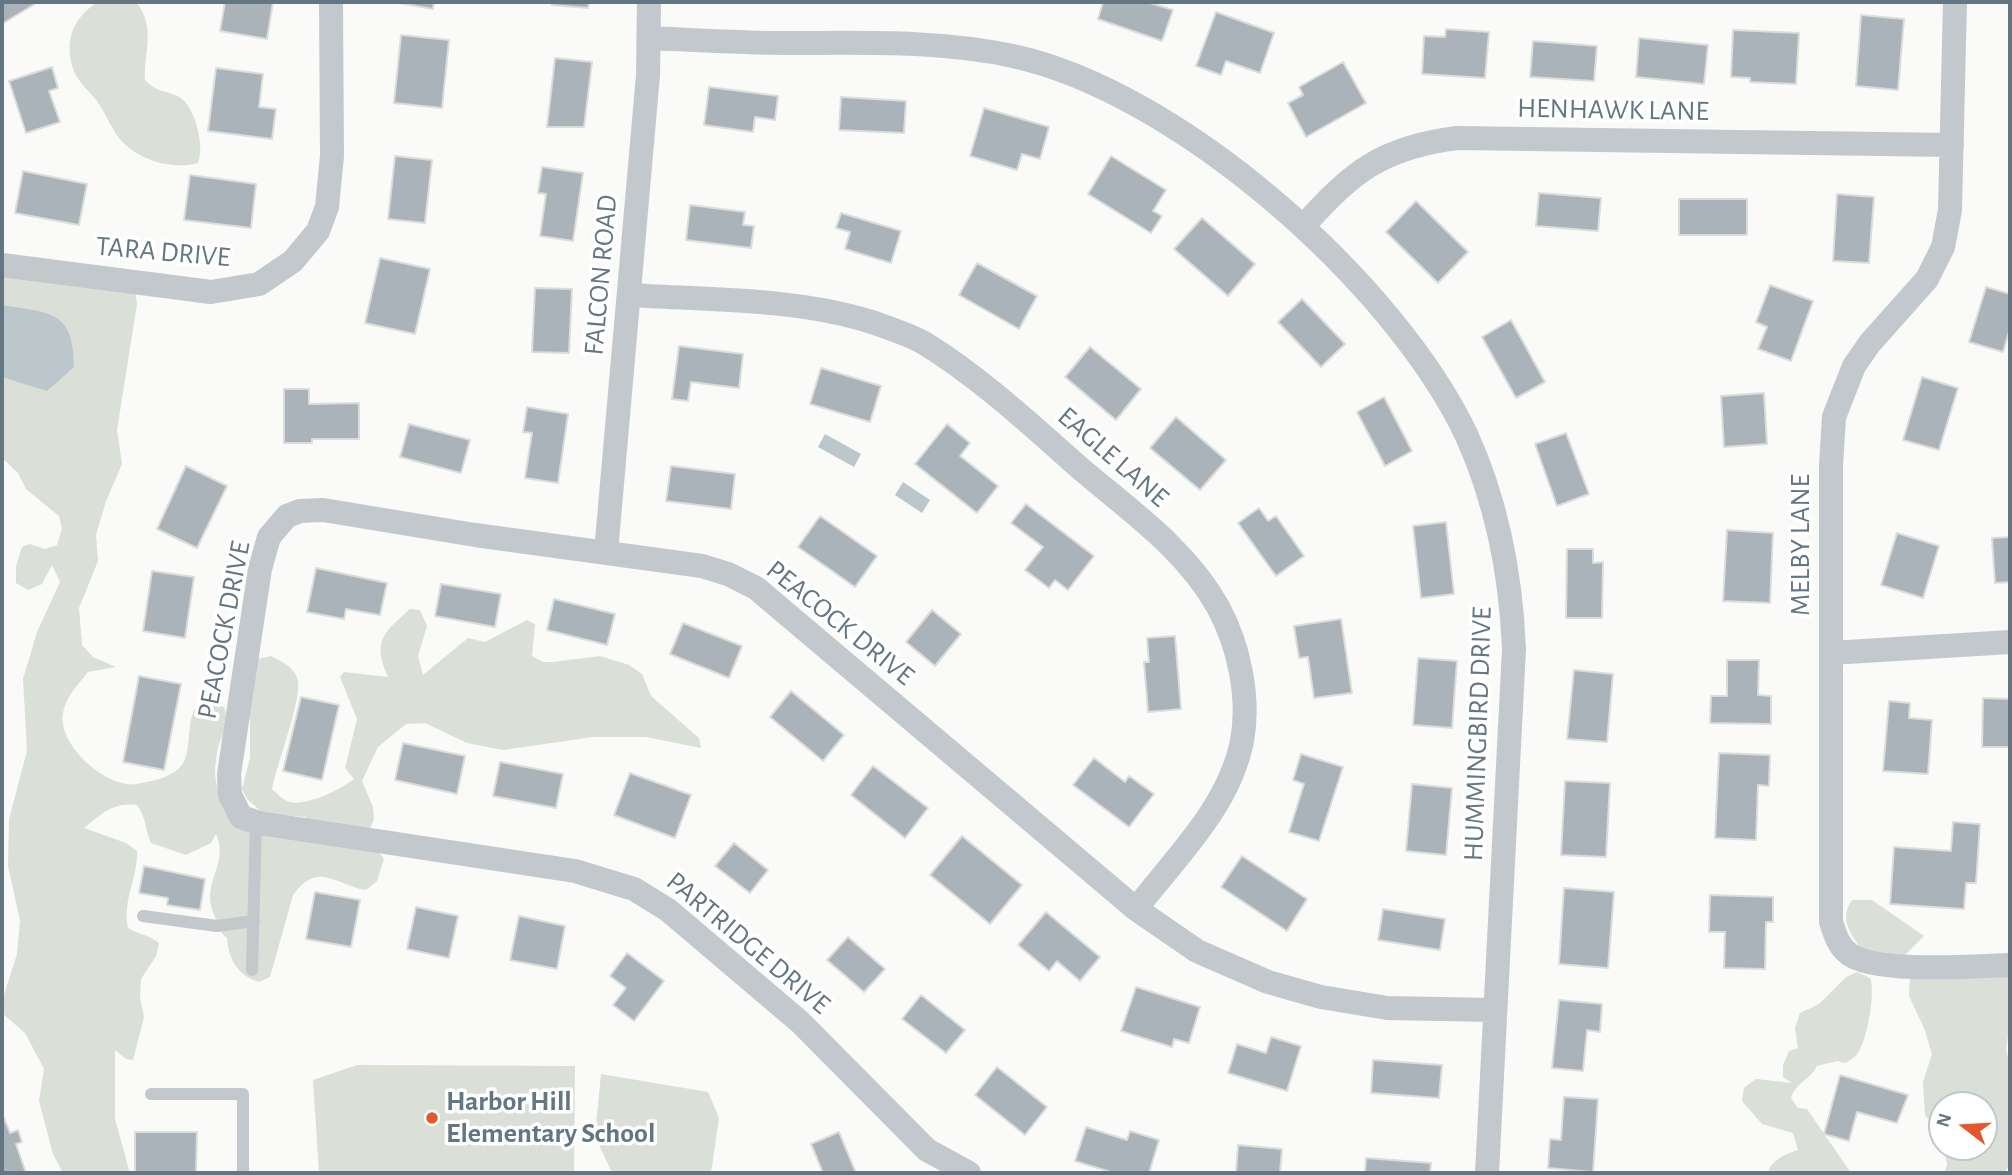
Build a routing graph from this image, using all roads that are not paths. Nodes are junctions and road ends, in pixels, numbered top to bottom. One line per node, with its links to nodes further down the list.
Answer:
1 (331, 2): 7 (street, TARA DRIVE)
2 (649, 2): 4 (street, FALCON ROAD)
3 (1955, 2): 5 (street, MELBY LANE)
4 (649, 38): 6 (street, HUMMINGBIRD DRIVE); 8 (street, FALCON ROAD)
5 (1952, 145): 6 (street, HENHAWK LANE); 11 (street, MELBY LANE)
6 (1303, 227): 18 (street, HUMMINGBIRD DRIVE)
7 (2, 265)
8 (629, 295): 9 (street, FALCON ROAD); 13 (street, EAGLE LANE)
9 (606, 552): 12 (street, PEACOCK DRIVE); 13 (street, PEACOCK DRIVE)
10 (2010, 642): 11 (street)
11 (1831, 653): 16 (street, MELBY LANE)
12 (247, 818): 15 (lane); 20 (street, PARTRIDGE DRIVE)
13 (1136, 909): 18 (street, PEACOCK DRIVE)
14 (143, 916): 15 (lane)
15 (254, 921): 17 (lane)
16 (2010, 965)
17 (252, 971)
18 (1494, 1010): 23 (street, HUMMINGBIRD DRIVE)
19 (151, 1094): 21 (lane)
20 (927, 1161): 22 (street, PARTRIDGE DRIVE)
21 (243, 1173)
22 (969, 1173)
23 (1486, 1173)

